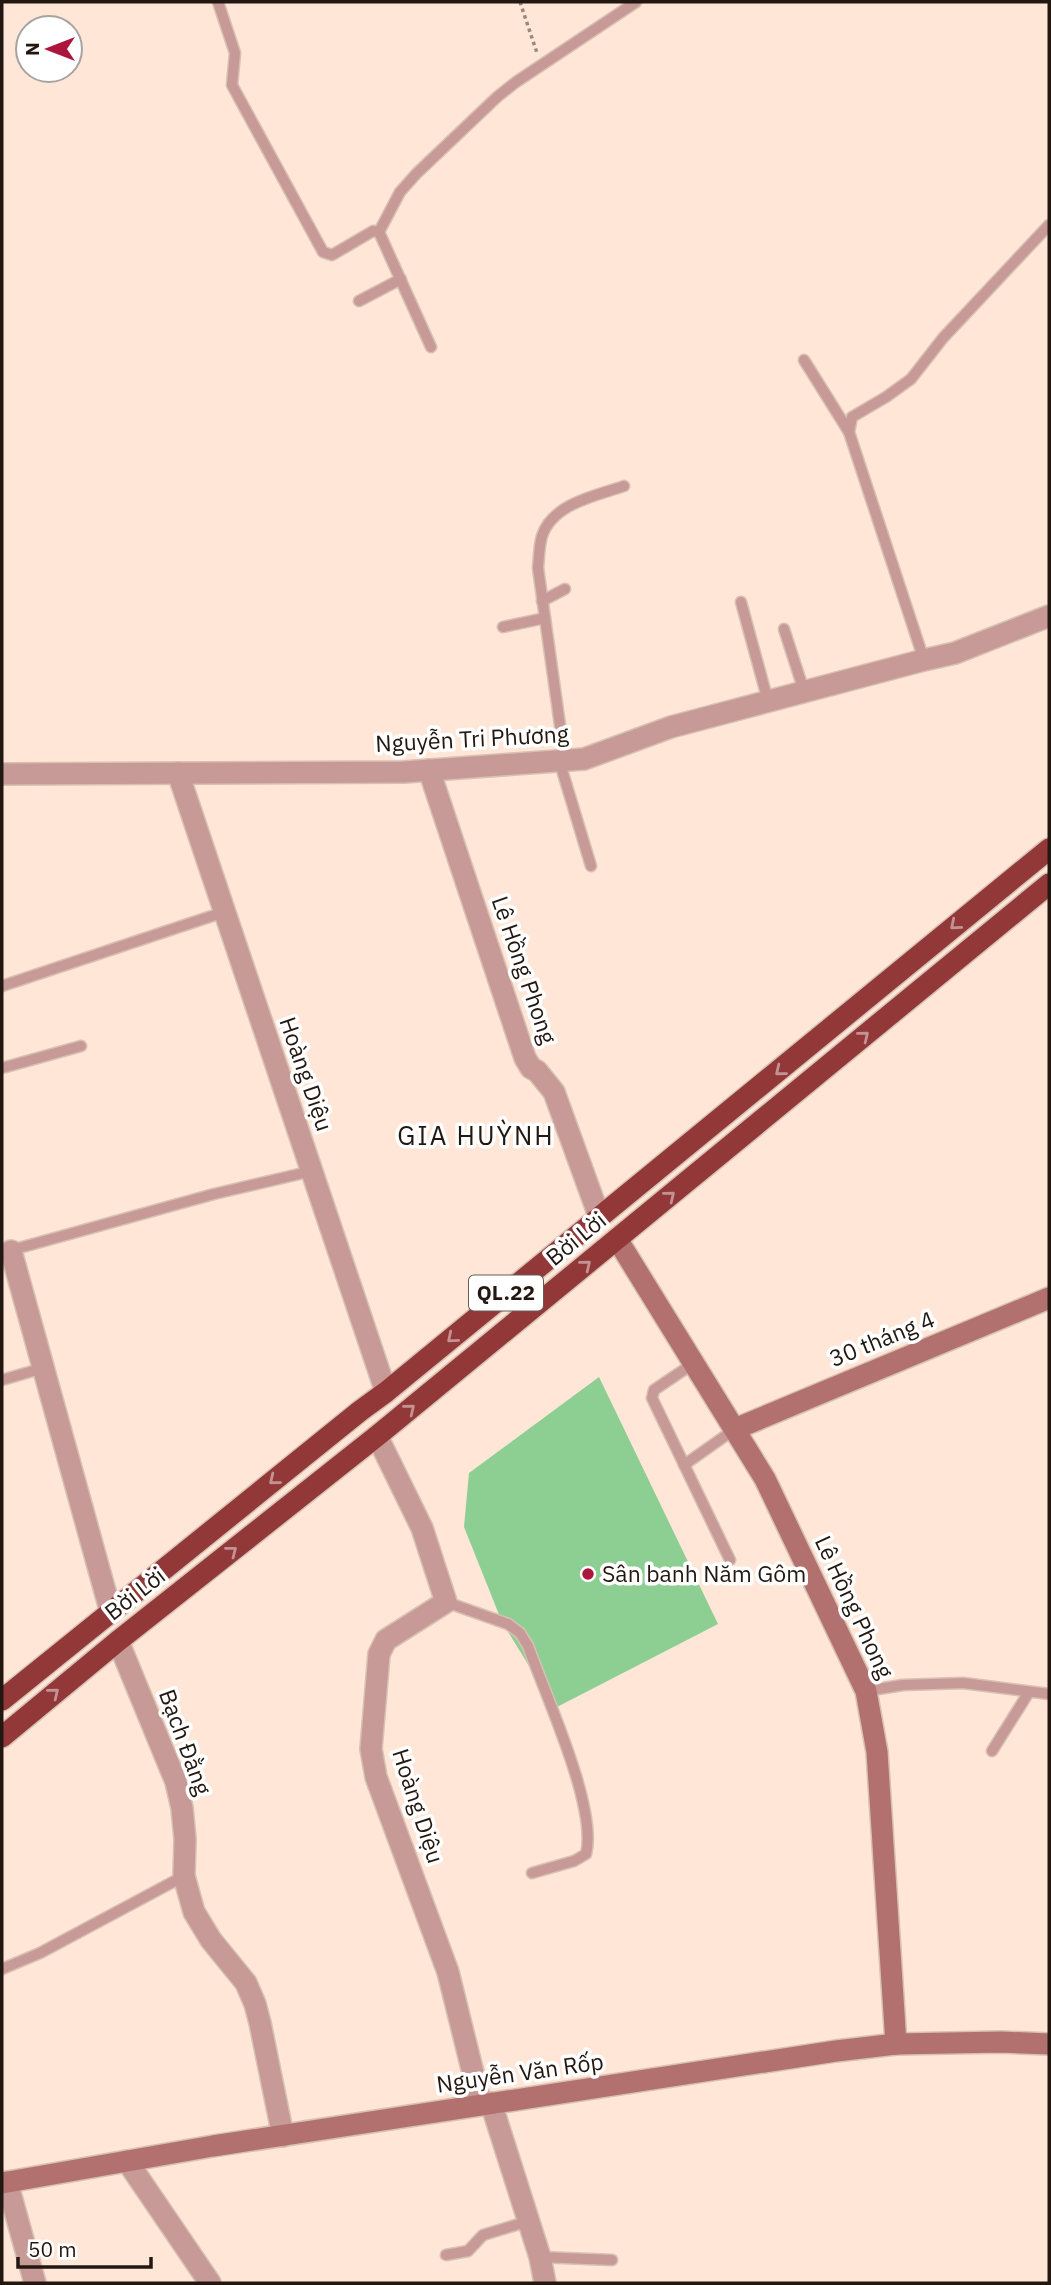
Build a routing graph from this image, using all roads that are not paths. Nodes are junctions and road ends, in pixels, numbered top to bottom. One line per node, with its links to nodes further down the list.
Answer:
1 (218, 2): 4 (lane)
2 (636, 2): 4 (lane)
3 (1049, 226): 9 (lane)
4 (379, 232): 5 (lane)
5 (401, 279): 6 (lane); 7 (lane)
6 (359, 301)
7 (431, 347)
8 (804, 360): 9 (lane)
9 (849, 432): 18 (lane)
10 (624, 486): 12 (lane)
11 (565, 589): 12 (lane)
12 (542, 601): 15 (lane)
13 (741, 602): 20 (lane)
14 (1049, 616): 18 (street, Nguyễn Tri Phương)
15 (545, 618): 16 (lane); 21 (lane)
16 (503, 627)
17 (784, 629): 19 (lane)
18 (924, 660): 19 (street, Nguyễn Tri Phương)
19 (804, 691): 20 (street, Nguyễn Tri Phương)
20 (768, 701): 21 (street, Nguyễn Tri Phương)
21 (562, 760): 22 (street, Nguyễn Tri Phương); 26 (lane)
22 (429, 770): 23 (street, Nguyễn Tri Phương); 33 (street, Lê Hồng Phong)
23 (178, 773): 24 (street, Nguyễn Tri Phương); 28 (street, Hoàng Diệu)
24 (2, 774)
25 (1049, 849): 33 (highway, Bời Lời / QL.22, one-way to 33)
26 (591, 866)
27 (1049, 884): 34 (highway, Bời Lời / QL.22, one-way to 27)
28 (224, 912): 29 (lane); 32 (street, Hoàng Diệu)
29 (2, 985)
30 (81, 1046): 31 (lane)
31 (2, 1068)
32 (312, 1171): 35 (lane); 40 (street, Hoàng Diệu)
33 (599, 1216): 34 (highway); 40 (highway, Bời Lời / QL.22, one-way to 40)
34 (617, 1239): 37 (street, Lê Hồng Phong); 42 (highway, Bời Lời / QL.22, one-way to 34)
35 (6, 1251): 38 (street)
36 (1049, 1298): 41 (street, 30 tháng 4)
37 (694, 1363): 41 (street, Lê Hồng Phong); 43 (lane)
38 (43, 1368): 39 (lane); 46 (street)
39 (2, 1380)
40 (386, 1392): 46 (highway, Bời Lời / QL.22, one-way to 46)
41 (735, 1429): 43 (lane); 48 (street, Lê Hồng Phong)
42 (377, 1436): 45 (street); 47 (highway, Bời Lời / QL.22, one-way to 42)
43 (684, 1465): 44 (lane)
44 (730, 1560)
45 (446, 1602): 54 (lane); 59 (street, Hoàng Diệu)
46 (111, 1612): 51 (highway, Bời Lời / QL.22)
47 (118, 1641): 52 (highway, Bời Lời / QL.22, one-way to 47); 55 (street, Bạch Đằng)
48 (866, 1691): 49 (lane); 57 (street, Lê Hồng Phong)
49 (1029, 1692): 50 (lane); 53 (lane)
50 (1049, 1694)
51 (2, 1700)
52 (2, 1737)
53 (992, 1751)
54 (532, 1873)
55 (184, 1876): 56 (lane); 60 (street, Bạch Đằng)
56 (2, 1969)
57 (895, 2044): 58 (street, Nguyễn Văn Rốp); 59 (street, Nguyễn Văn Rốp)
58 (1049, 2044)
59 (486, 2104): 60 (street, Nguyễn Văn Rốp); 63 (street, Hoàng Diệu)
60 (283, 2136): 61 (street, Nguyễn Văn Rốp)
61 (127, 2161): 62 (street, Nguyễn Văn Rốp); 68 (street)
62 (4, 2183): 67 (street)
63 (529, 2221): 64 (lane); 65 (street, Hoàng Diệu)
64 (446, 2255)
65 (540, 2257): 66 (lane); 69 (street, Hoàng Diệu)
66 (612, 2260)
67 (35, 2283)
68 (210, 2283)
69 (545, 2283)

